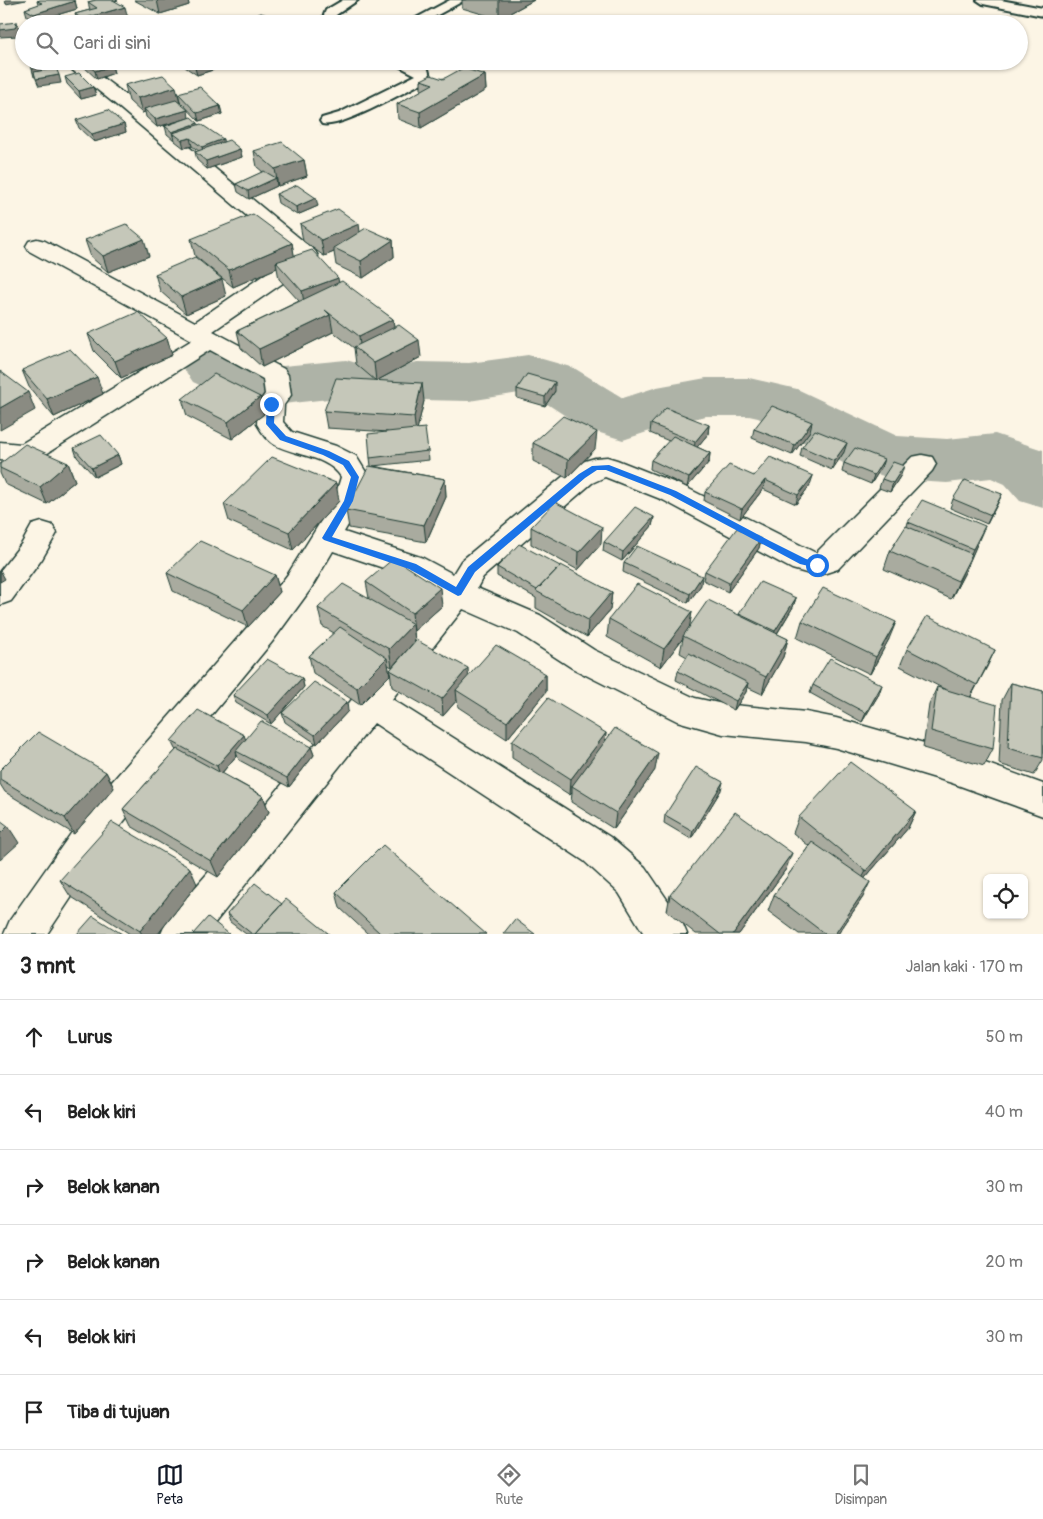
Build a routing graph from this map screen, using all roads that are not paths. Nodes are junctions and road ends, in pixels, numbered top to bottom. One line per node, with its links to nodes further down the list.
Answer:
1 (352, 0): 5 (lane)
2 (459, 0): 6 (lane)
3 (983, 0): 4 (lane)
4 (1043, 12)
5 (330, 15)
6 (429, 15)
7 (81, 70): 11 (street)
8 (419, 70): 9 (lane)
9 (327, 122)
10 (38, 246): 11 (street)
11 (203, 336): 12 (street); 15 (street)
12 (0, 451)
13 (922, 464): 16 (street)
14 (42, 533): 17 (street)
15 (327, 538): 16 (street); 20 (street)
16 (464, 582): 18 (street); 19 (street)
17 (0, 593)
18 (370, 703): 21 (street); 22 (street)
19 (1043, 800)
20 (24, 934)
21 (181, 934)
22 (667, 934)

